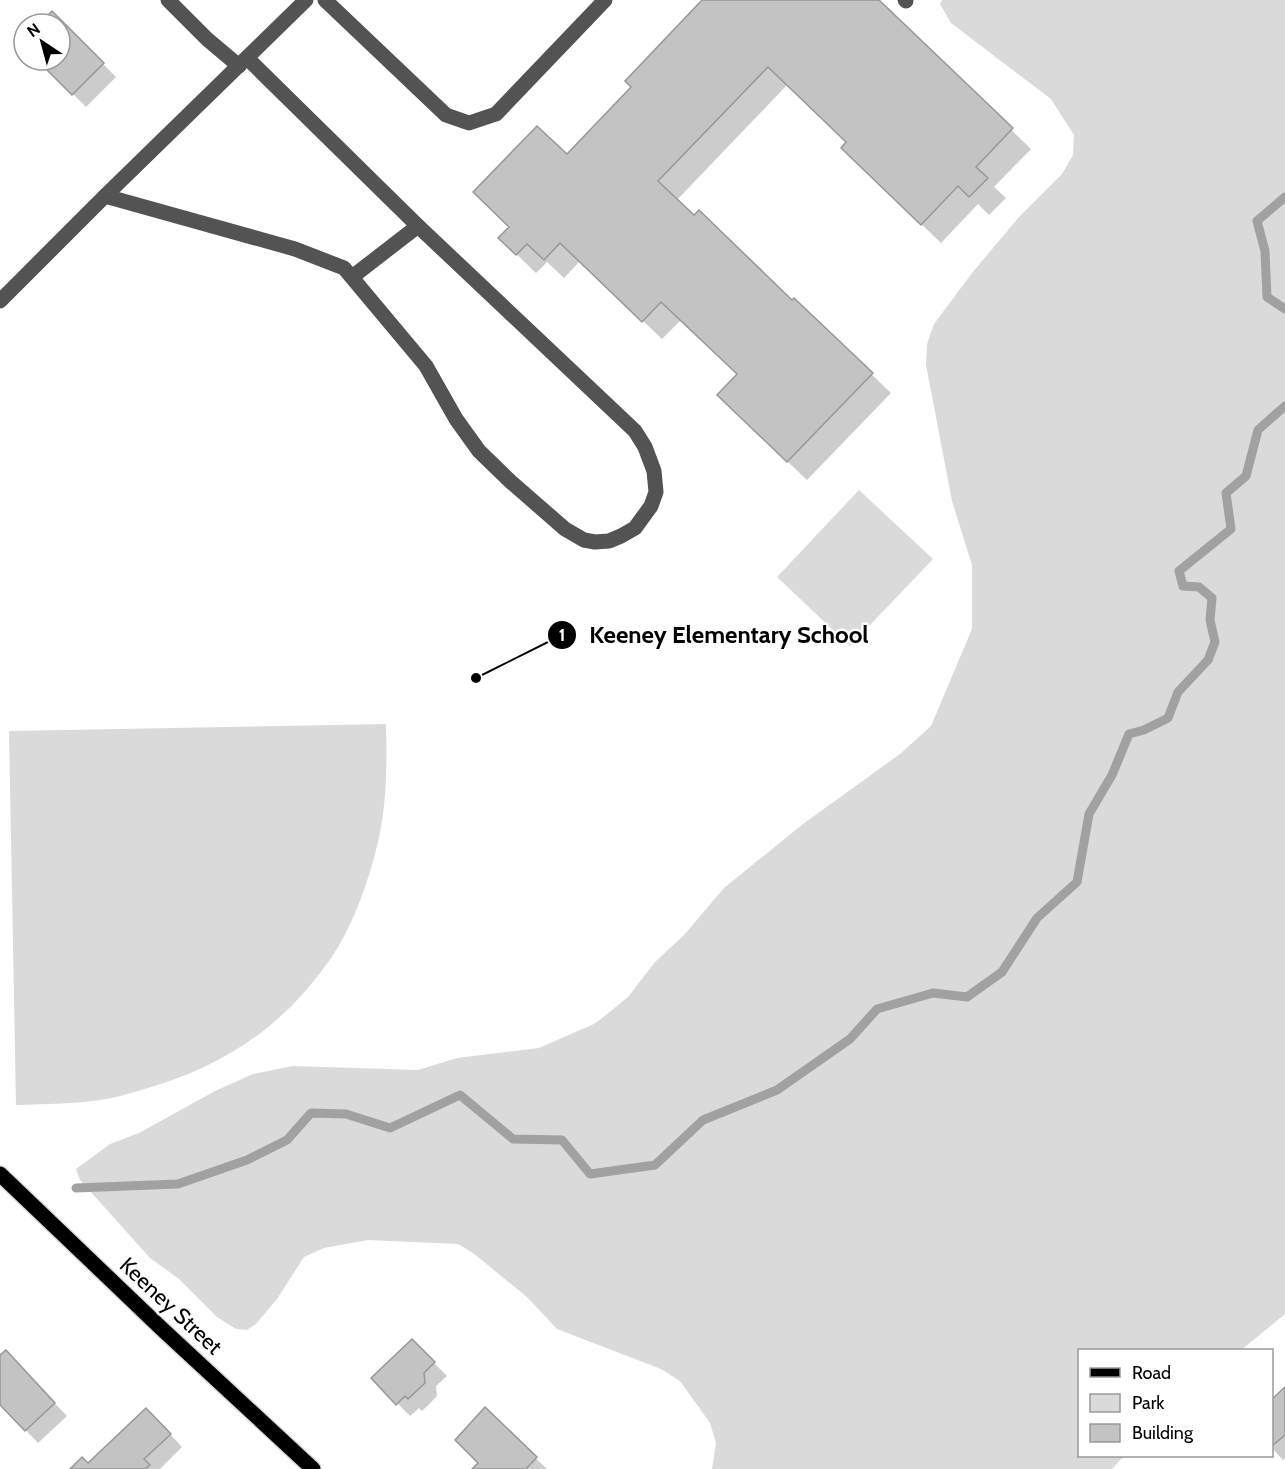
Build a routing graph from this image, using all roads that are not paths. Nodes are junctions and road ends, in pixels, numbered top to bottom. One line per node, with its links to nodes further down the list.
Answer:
1 (168, 0): 5 (street)
2 (306, 0): 5 (street)
3 (325, 0): 4 (street)
4 (605, 0)
5 (243, 62): 6 (street); 7 (street)
6 (105, 196): 8 (street); 9 (street)
7 (418, 226): 8 (street); 8 (street)
8 (351, 277)
9 (0, 301)
10 (0, 1174): 11 (main road, Keeney Street)
11 (313, 1469)

